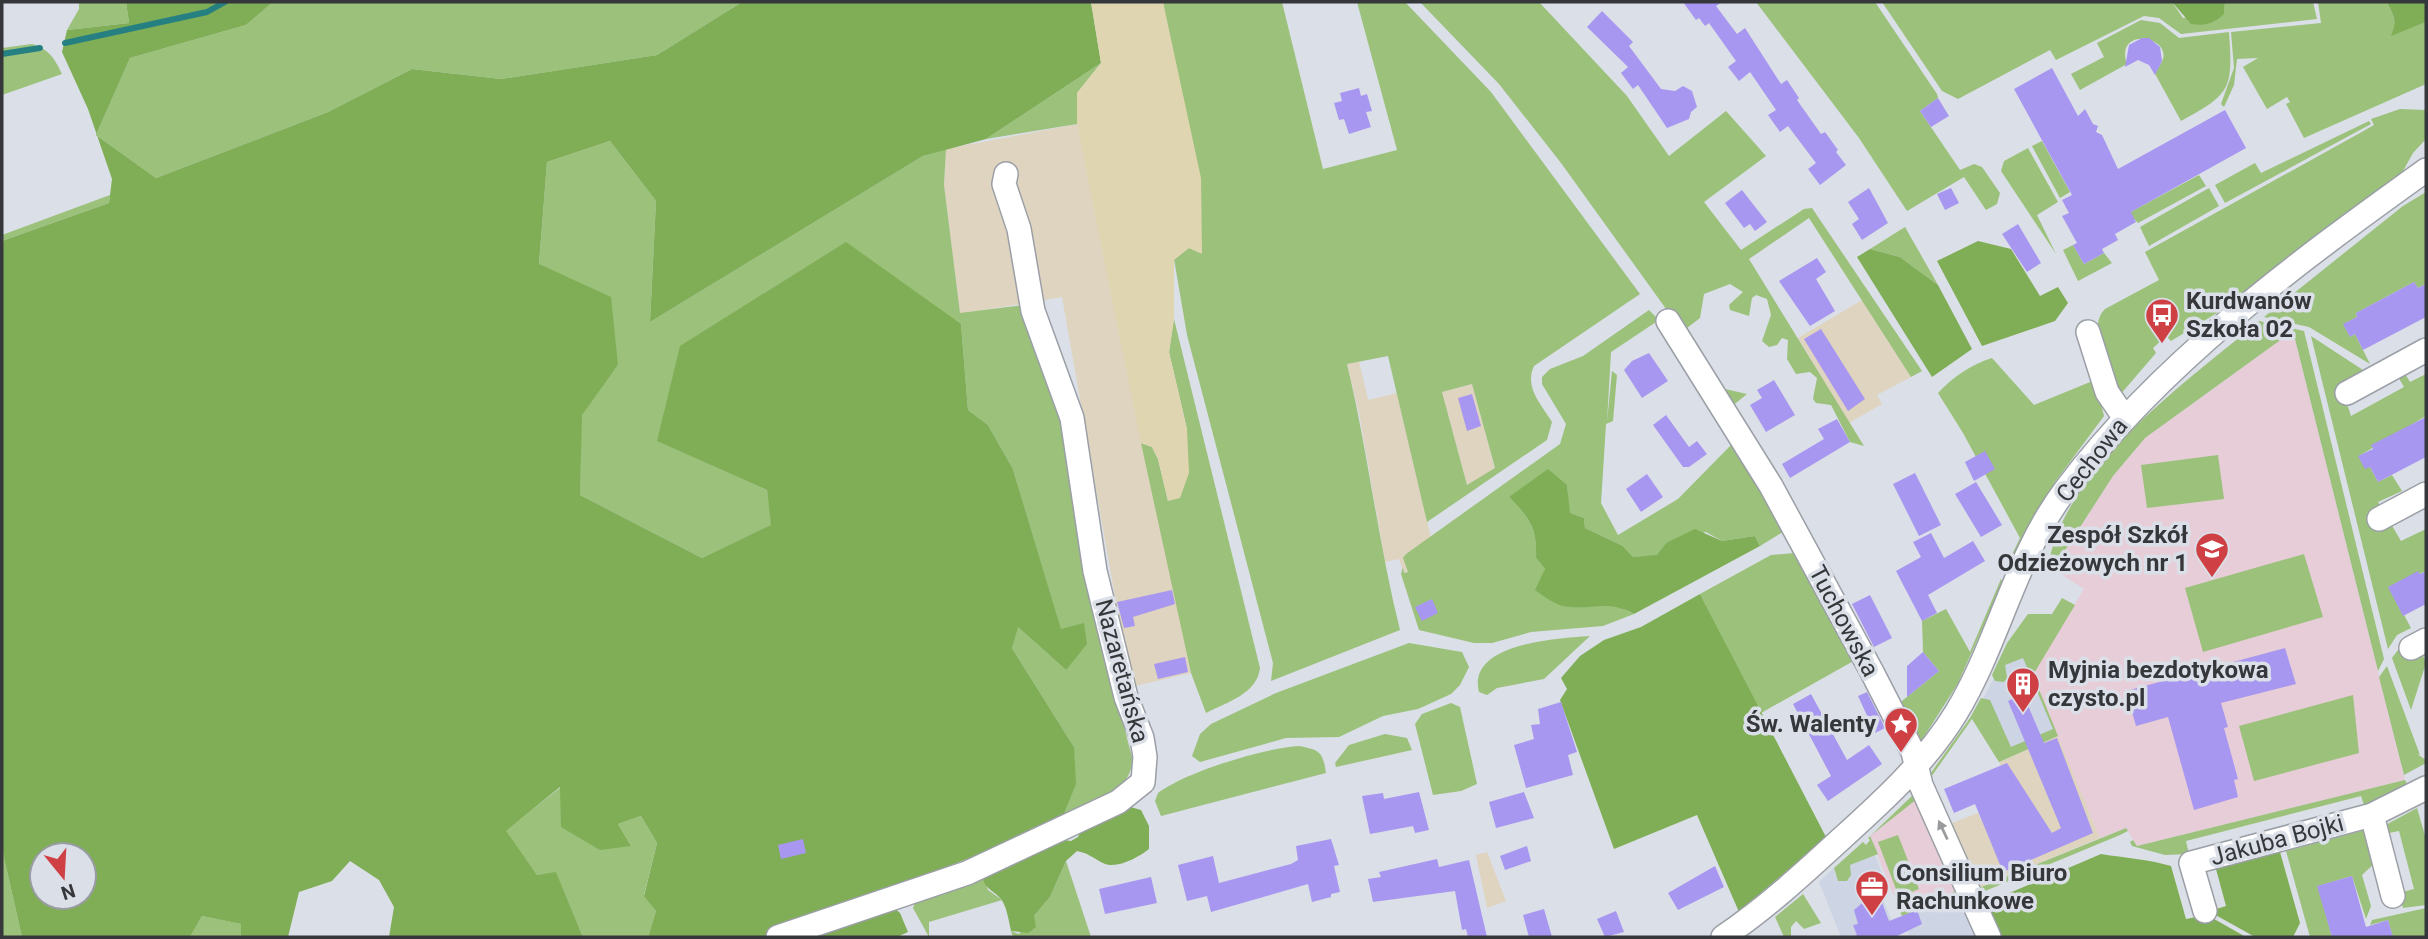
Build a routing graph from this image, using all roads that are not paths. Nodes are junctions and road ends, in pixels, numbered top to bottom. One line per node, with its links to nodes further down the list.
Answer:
1 (2426, 170): 7 (street, Cechowa)
2 (1006, 174): 15 (street, Nazaretańska)
3 (1668, 321): 10 (street, Tuchowska)
4 (2088, 332): 7 (street)
5 (2426, 350): 6 (street)
6 (2347, 393)
7 (2124, 417): 10 (street, Cechowa)
8 (2426, 494): 9 (street)
9 (2379, 519)
10 (1916, 766): 16 (street, Cechowa); 17 (street, Tuchowska, one-way to 10)
11 (2426, 788): 12 (street, Jakuba Bojki)
12 (2372, 815): 13 (street, Jakuba Bojki); 14 (street, Jakuba Bojki)
13 (2393, 896)
14 (2205, 911)
15 (778, 937)
16 (1723, 937)
17 (1989, 937)

